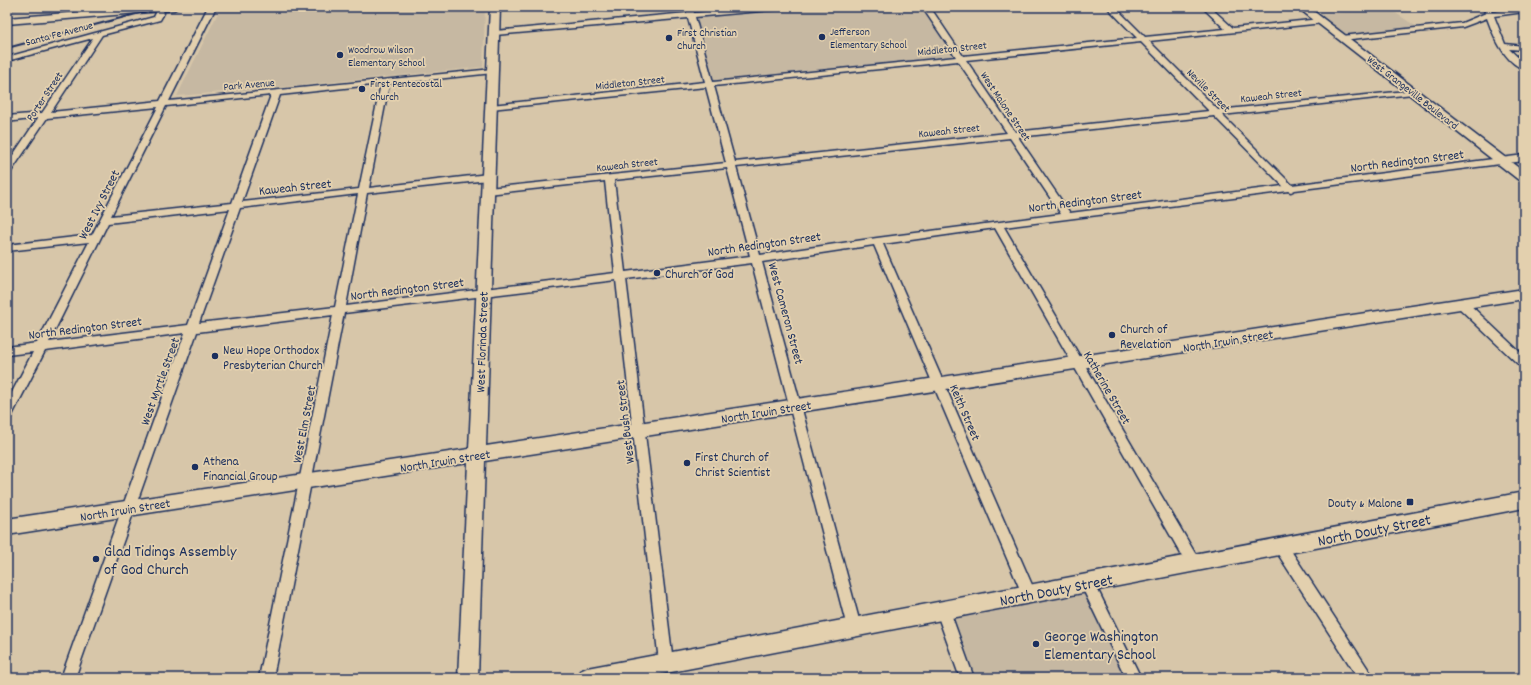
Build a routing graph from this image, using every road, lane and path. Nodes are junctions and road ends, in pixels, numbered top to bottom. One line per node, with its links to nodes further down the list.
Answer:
1 (114, 7): 14 (street)
2 (174, 7): 15 (street)
3 (212, 7): 32 (street, West Ivy Street)
4 (495, 7): 19 (street, West Florinda Street)
5 (783, 7): 12 (street)
6 (926, 7): 24 (street, West Malone Street)
7 (1111, 7): 21 (street, Neville Street)
8 (1206, 7): 17 (street)
9 (1302, 7): 16 (street, West Grangeville Boulevard)
10 (1488, 10): 11 (street); 20 (street); 22 (street)
11 (1524, 10)
12 (690, 11): 19 (street); 29 (street, West Cameron Street)
13 (160, 13): 18 (street, Santa Fe Avenue)
14 (7, 16)
15 (7, 21)
16 (1320, 21): 17 (street, Middleton Street); 20 (street, West Grangeville Boulevard)
17 (1231, 30): 21 (street, Middleton Street)
18 (99, 34): 25 (street, Santa Fe Avenue); 35 (street, Porter Street)
19 (494, 34): 27 (street, West Florinda Street)
20 (1342, 38): 30 (street, West Grangeville Boulevard)
21 (1143, 39): 24 (street, Middleton Street); 34 (street, Neville Street)
22 (1504, 46): 23 (street); 26 (street)
23 (1524, 48)
24 (961, 58): 29 (street, Middleton Street); 37 (street, West Malone Street)
25 (7, 59)
26 (1524, 67)
27 (493, 71): 28 (street, Park Avenue); 33 (street, West Florinda Street)
28 (385, 82): 31 (street, Park Avenue); 46 (street, West Elm Street)
29 (710, 84): 33 (street, Middleton Street); 40 (street, West Cameron Street)
30 (1413, 92): 34 (street, Kaweah Street); 39 (street, West Grangeville Boulevard)
31 (276, 93): 32 (street, Park Avenue); 47 (street, West Myrtle Street)
32 (163, 104): 35 (street, Park Avenue); 49 (street, West Ivy Street)
33 (491, 107): 44 (street, West Florinda Street)
34 (1217, 113): 37 (street, Kaweah Street); 45 (street, Neville Street)
35 (44, 116): 36 (street, Park Avenue); 41 (street, Porter Street)
36 (7, 119)
37 (1012, 135): 40 (street, Kaweah Street); 48 (street, West Malone Street)
38 (1524, 158): 39 (street, North Redington Street)
39 (1502, 161): 43 (street, West Grangeville Boulevard); 45 (street, North Redington Street)
40 (731, 165): 42 (street, Kaweah Street); 54 (street, West Cameron Street)
41 (7, 171)
42 (609, 178): 44 (street, Kaweah Street); 55 (street, West Bush Street)
43 (1524, 178)
44 (488, 184): 46 (street, Kaweah Street); 56 (street, West Florinda Street)
45 (1291, 189): 48 (street, North Redington Street)
46 (364, 191): 47 (street, Kaweah Street); 59 (street, West Elm Street)
47 (236, 205): 49 (street, Kaweah Street); 60 (street, West Myrtle Street)
48 (1067, 216): 50 (street, North Redington Street)
49 (104, 220): 51 (street, West Ivy Street)
50 (998, 225): 52 (street, North Redington Street); 63 (street, Katherine Street)
51 (96, 238): 53 (street); 61 (street, West Ivy Street)
52 (877, 241): 54 (street, North Redington Street); 65 (street, Keith Street)
53 (7, 248)
54 (757, 259): 55 (street, North Redington Street); 66 (street, West Cameron Street)
55 (621, 276): 56 (street, North Redington Street); 68 (street, West Bush Street)
56 (484, 293): 59 (street, North Redington Street); 69 (street, West Florinda Street)
57 (1524, 294): 58 (street, North Irwin Street)
58 (1462, 304): 63 (street, North Irwin Street); 64 (street)
59 (340, 310): 60 (street, North Redington Street); 70 (street, West Elm Street)
60 (192, 329): 61 (street, North Redington Street); 72 (street, West Myrtle Street)
61 (41, 347): 62 (street, North Redington Street); 67 (street, West Ivy Street)
62 (7, 351)
63 (1078, 363): 65 (street, North Irwin Street); 75 (street, Katherine Street)
64 (1524, 363)
65 (938, 384): 66 (street, North Irwin Street); 77 (street, Keith Street)
66 (796, 406): 68 (street, North Irwin Street); 79 (street, West Cameron Street)
67 (7, 414)
68 (639, 430): 69 (street, North Irwin Street); 80 (street, West Bush Street)
69 (477, 455): 70 (street, North Irwin Street); 83 (street, West Florinda Street)
70 (305, 481): 72 (street, North Irwin Street); 82 (street, West Elm Street)
71 (1524, 500): 74 (street, North Douty Street)
72 (128, 509): 73 (street, North Irwin Street); 81 (street, West Myrtle Street)
73 (7, 527)
74 (1281, 547): 75 (street, North Douty Street); 87 (street)
75 (1194, 564): 76 (street, North Douty Street)
76 (1087, 583): 77 (street, North Douty Street); 86 (street)
77 (1029, 594): 78 (street, North Douty Street)
78 (943, 611): 79 (street, North Douty Street); 85 (street)
79 (854, 626): 80 (street, North Douty Street)
80 (666, 662): 84 (street, North Douty Street)
81 (68, 678)
82 (266, 678)
83 (468, 678)
84 (587, 678)
85 (967, 678)
86 (1134, 678)
87 (1368, 678)

